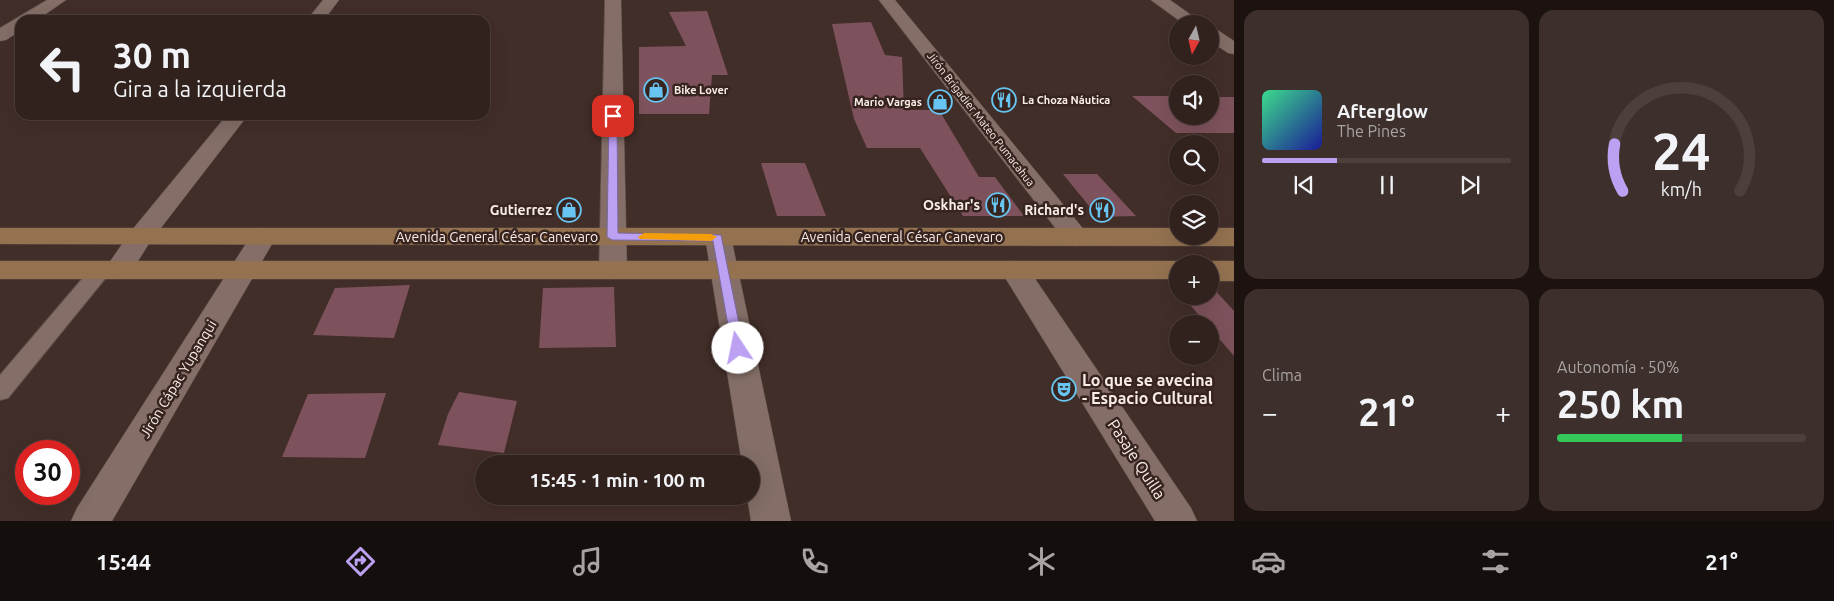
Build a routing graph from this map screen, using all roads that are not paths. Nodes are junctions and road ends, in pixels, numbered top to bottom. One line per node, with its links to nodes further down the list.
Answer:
1 (58, 0): 6 (street)
2 (331, 0): 7 (street)
3 (613, 0): 18 (street)
4 (887, 0): 20 (street, Jirón Brigadier Mateo Pumacahua)
5 (1159, 0): 8 (street)
6 (34, 15)
7 (319, 15)
8 (1182, 15)
9 (15, 27): 10 (street)
10 (0, 36)
11 (1219, 39): 12 (street)
12 (1234, 49)
13 (234, 120): 15 (street)
14 (0, 236): 15 (main road, Avenida General César Canevaro)
15 (141, 236): 17 (main road, Avenida General César Canevaro); 22 (street)
16 (1234, 236): 20 (main road, Avenida General César Canevaro)
17 (263, 237): 18 (main road, Avenida General César Canevaro); 23 (street, Jirón Cápac Yupanqui)
18 (612, 237): 19 (main road, Avenida General César Canevaro); 24 (street)
19 (718, 237): 20 (main road, Avenida General César Canevaro); 25 (street)
20 (1076, 237)
21 (0, 270): 22 (main road)
22 (110, 270): 23 (main road); 30 (lane)
23 (244, 270): 24 (main road); 31 (street, Jirón Cápac Yupanqui)
24 (612, 270): 25 (main road)
25 (723, 270): 28 (main road); 32 (street)
26 (1169, 270): 28 (main road)
27 (1219, 270): 29 (main road)
28 (1015, 271): 33 (street, Pasaje Quilla)
29 (1234, 271)
30 (0, 392)
31 (91, 521)
32 (771, 521)
33 (1177, 521)

